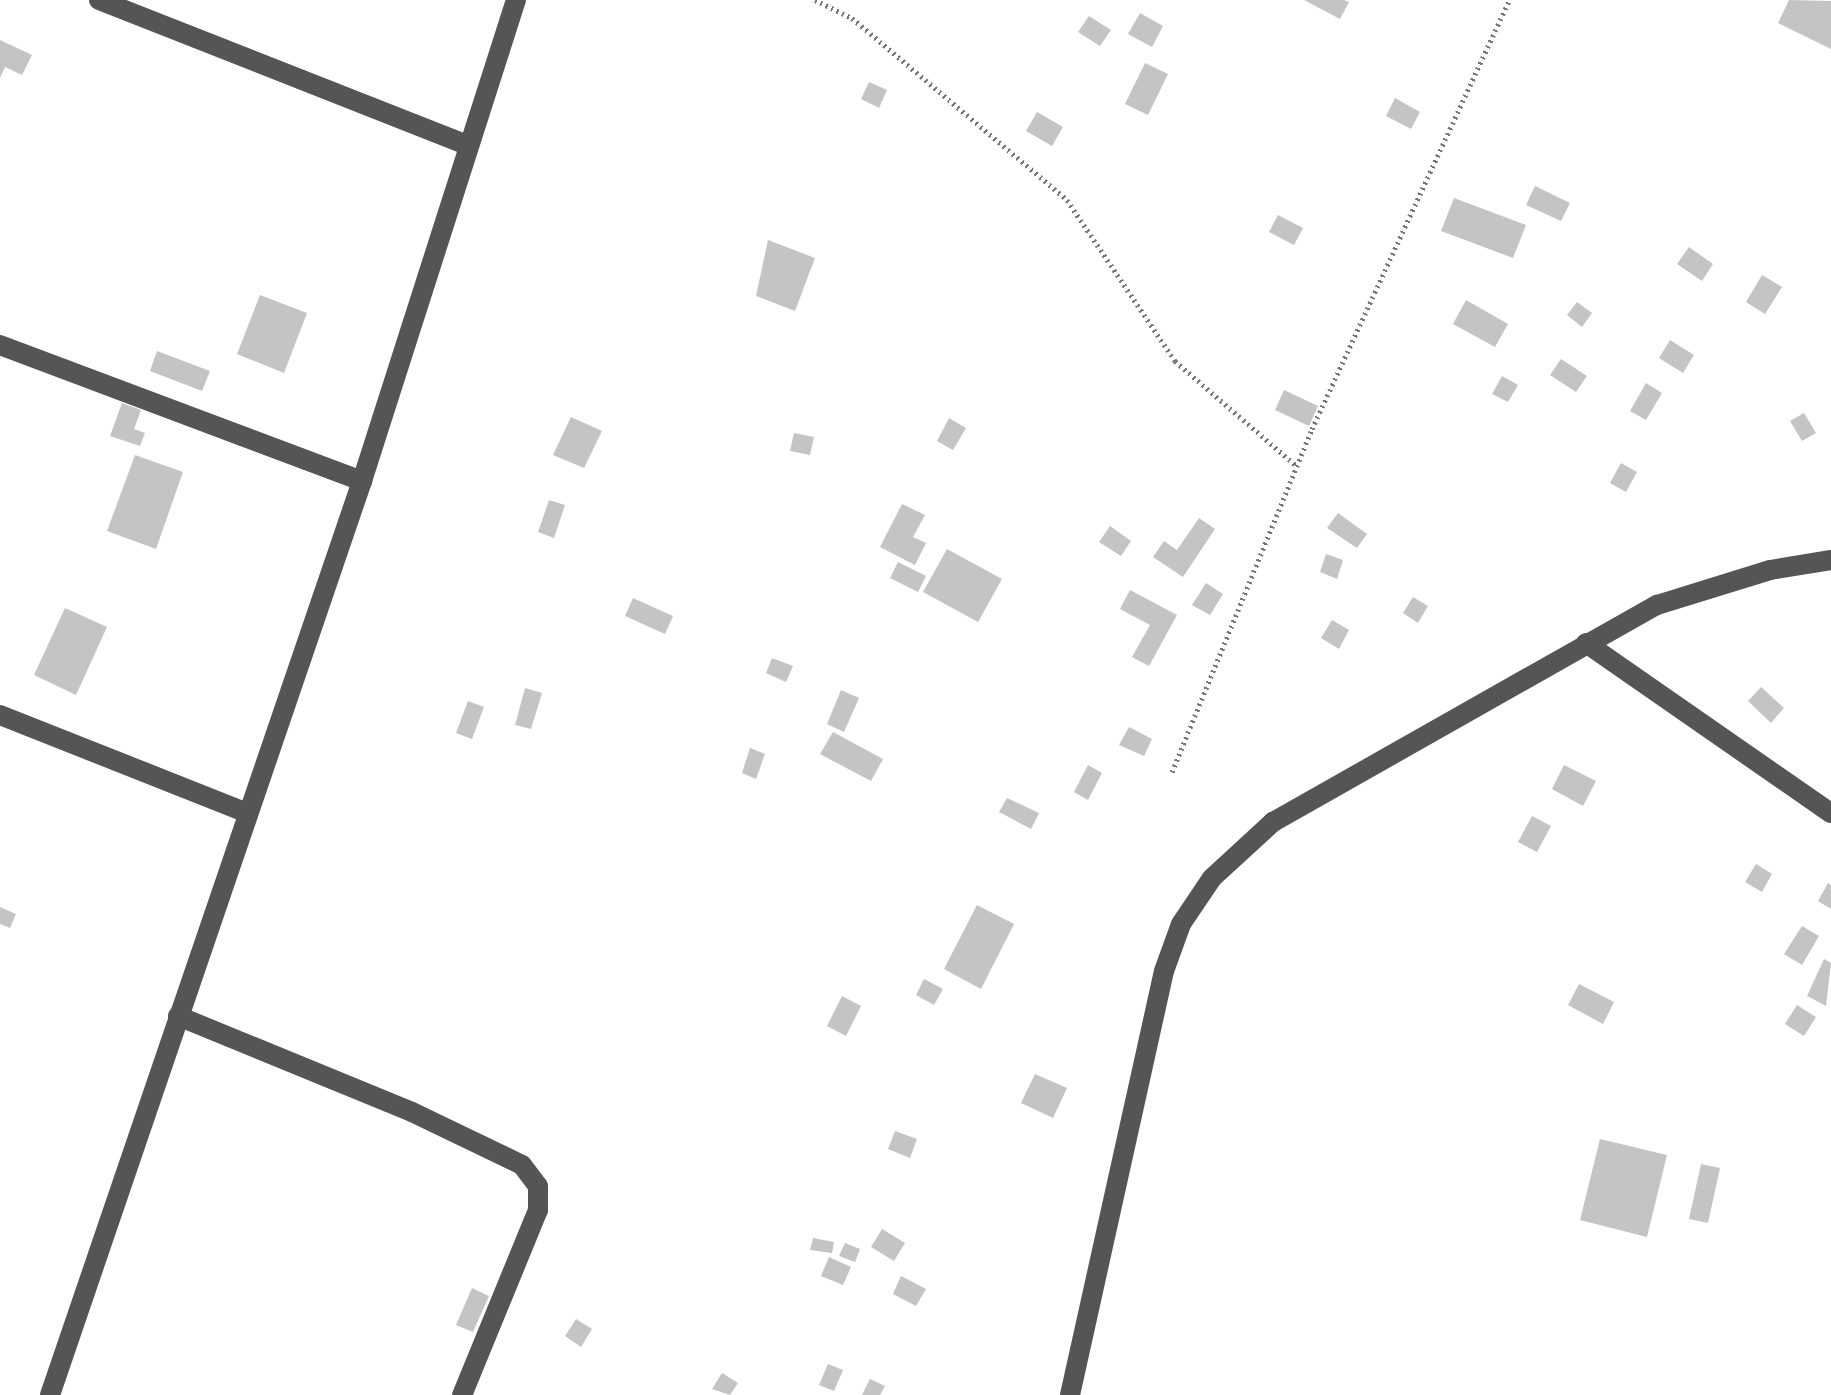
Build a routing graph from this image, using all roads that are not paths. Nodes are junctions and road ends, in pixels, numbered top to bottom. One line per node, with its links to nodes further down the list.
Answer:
1 (99, 0): 3 (street)
2 (516, 0): 3 (street)
3 (468, 145): 5 (street)
4 (0, 345): 5 (street)
5 (362, 481): 9 (street)
6 (1831, 560): 7 (street)
7 (1586, 643): 10 (street); 14 (street)
8 (0, 715): 9 (street)
9 (245, 812): 11 (street)
10 (1831, 813)
11 (178, 1016): 12 (street); 13 (street)
12 (50, 1395)
13 (462, 1395)
14 (1070, 1395)

